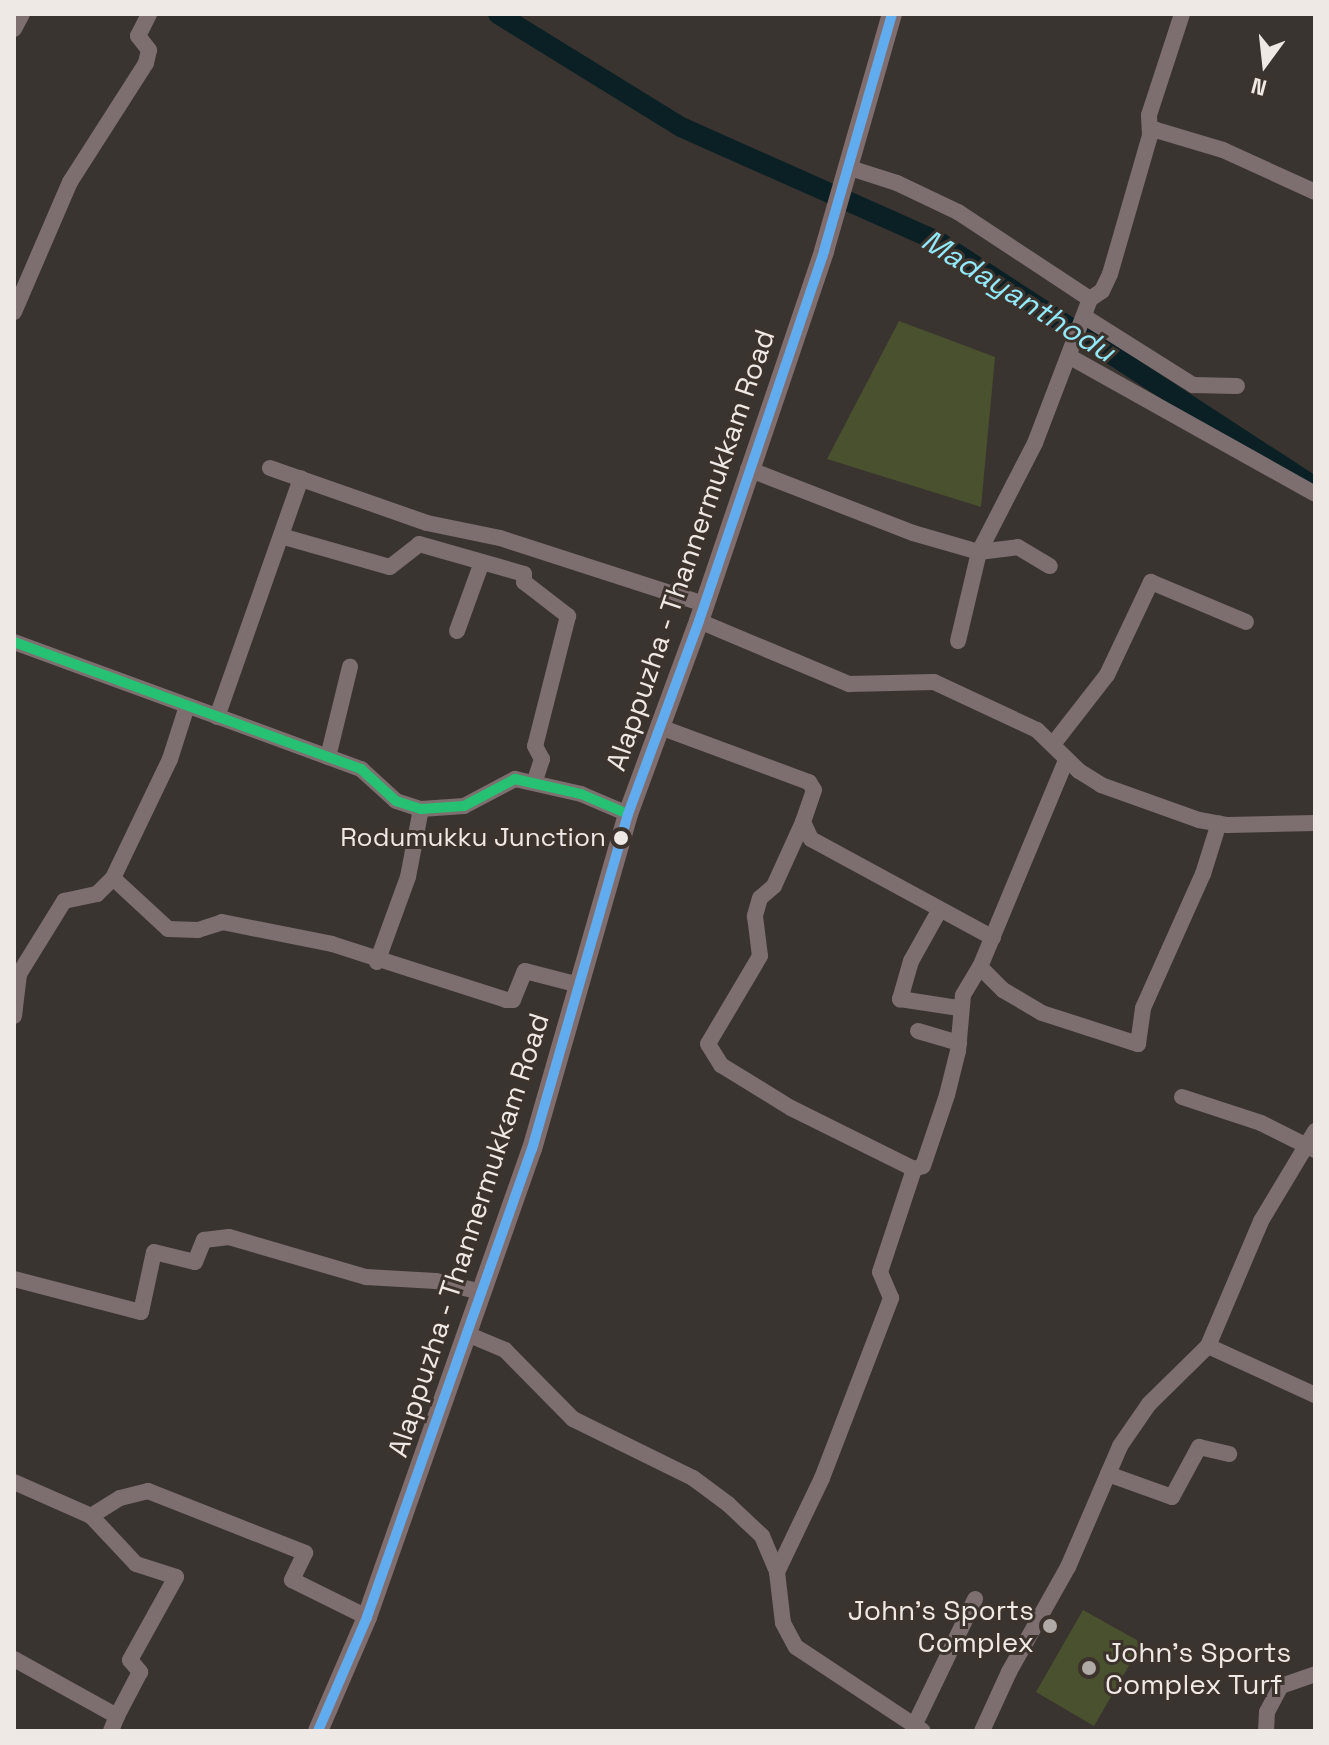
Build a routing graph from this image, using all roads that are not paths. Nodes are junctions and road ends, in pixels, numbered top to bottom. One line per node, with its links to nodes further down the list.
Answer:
1 (22, 14): 5 (street)
2 (149, 14): 10 (street)
3 (1182, 14): 6 (street)
4 (891, 15): 7 (main road)
5 (14, 29)
6 (1150, 135): 8 (street); 9 (street)
7 (846, 172): 9 (street); 15 (main road, Alappuzha - Thannermukkam Road)
8 (1315, 192)
9 (1090, 299): 11 (street)
10 (14, 312)
11 (1083, 322): 12 (street); 13 (street)
12 (1072, 358): 17 (street); 19 (street)
13 (1237, 386)
14 (270, 468): 16 (street)
15 (748, 469): 19 (street); 22 (main road, Alappuzha - Thannermukkam Road)
16 (301, 478): 18 (street); 22 (street)
17 (1315, 494)
18 (281, 536): 20 (street); 29 (street)
19 (979, 552): 21 (street); 25 (street)
20 (482, 562): 24 (street); 34 (street)
21 (1050, 566)
22 (702, 613): 30 (main road, Alappuzha - Thannermukkam Road); 31 (street)
23 (1246, 622): 31 (street)
24 (457, 631)
25 (958, 641)
26 (14, 642): 28 (street)
27 (350, 667): 32 (street)
28 (187, 706): 29 (street); 40 (street)
29 (217, 717): 32 (street)
30 (660, 727): 36 (main road, Alappuzha - Thannermukkam Road); 38 (street)
31 (1054, 743): 33 (street)
32 (328, 757): 35 (street)
33 (1066, 760): 39 (street); 42 (street)
34 (534, 783): 35 (street); 36 (street)
35 (421, 809): 43 (street)
36 (628, 814): 46 (main road, Alappuzha - Thannermukkam Road)
37 (1313, 820): 39 (street)
38 (803, 822): 41 (street); 53 (street)
39 (1219, 823): 44 (street)
40 (113, 878): 43 (street); 45 (street)
41 (939, 911): 42 (street); 47 (street)
42 (993, 938): 44 (street)
43 (377, 962): 46 (street)
44 (980, 967): 47 (street)
45 (17, 972): 48 (street)
46 (579, 985): 55 (main road, Alappuzha - Thannermukkam Road)
47 (959, 1008): 50 (street)
48 (14, 1016)
49 (918, 1031): 50 (street)
50 (959, 1043): 53 (street)
51 (1182, 1097): 52 (street)
52 (1312, 1142): 57 (street)
53 (914, 1169): 63 (street)
54 (14, 1279): 55 (street)
55 (481, 1292): 56 (main road, Alappuzha - Thannermukkam Road)
56 (467, 1334): 63 (street); 65 (main road, Alappuzha - Thannermukkam Road)
57 (1208, 1346): 58 (street); 60 (street)
58 (1315, 1395)
59 (1229, 1454): 60 (street)
60 (1108, 1474): 71 (street)
61 (14, 1482): 62 (street)
62 (91, 1516): 65 (street); 68 (street)
63 (777, 1572): 69 (street)
64 (975, 1599): 69 (street)
65 (367, 1617): 70 (main road, Alappuzha - Thannermukkam Road)
66 (14, 1659): 68 (street)
67 (1315, 1674): 72 (street)
68 (114, 1724)
69 (919, 1729)
70 (318, 1731)
71 (982, 1731)
72 (1266, 1731)

